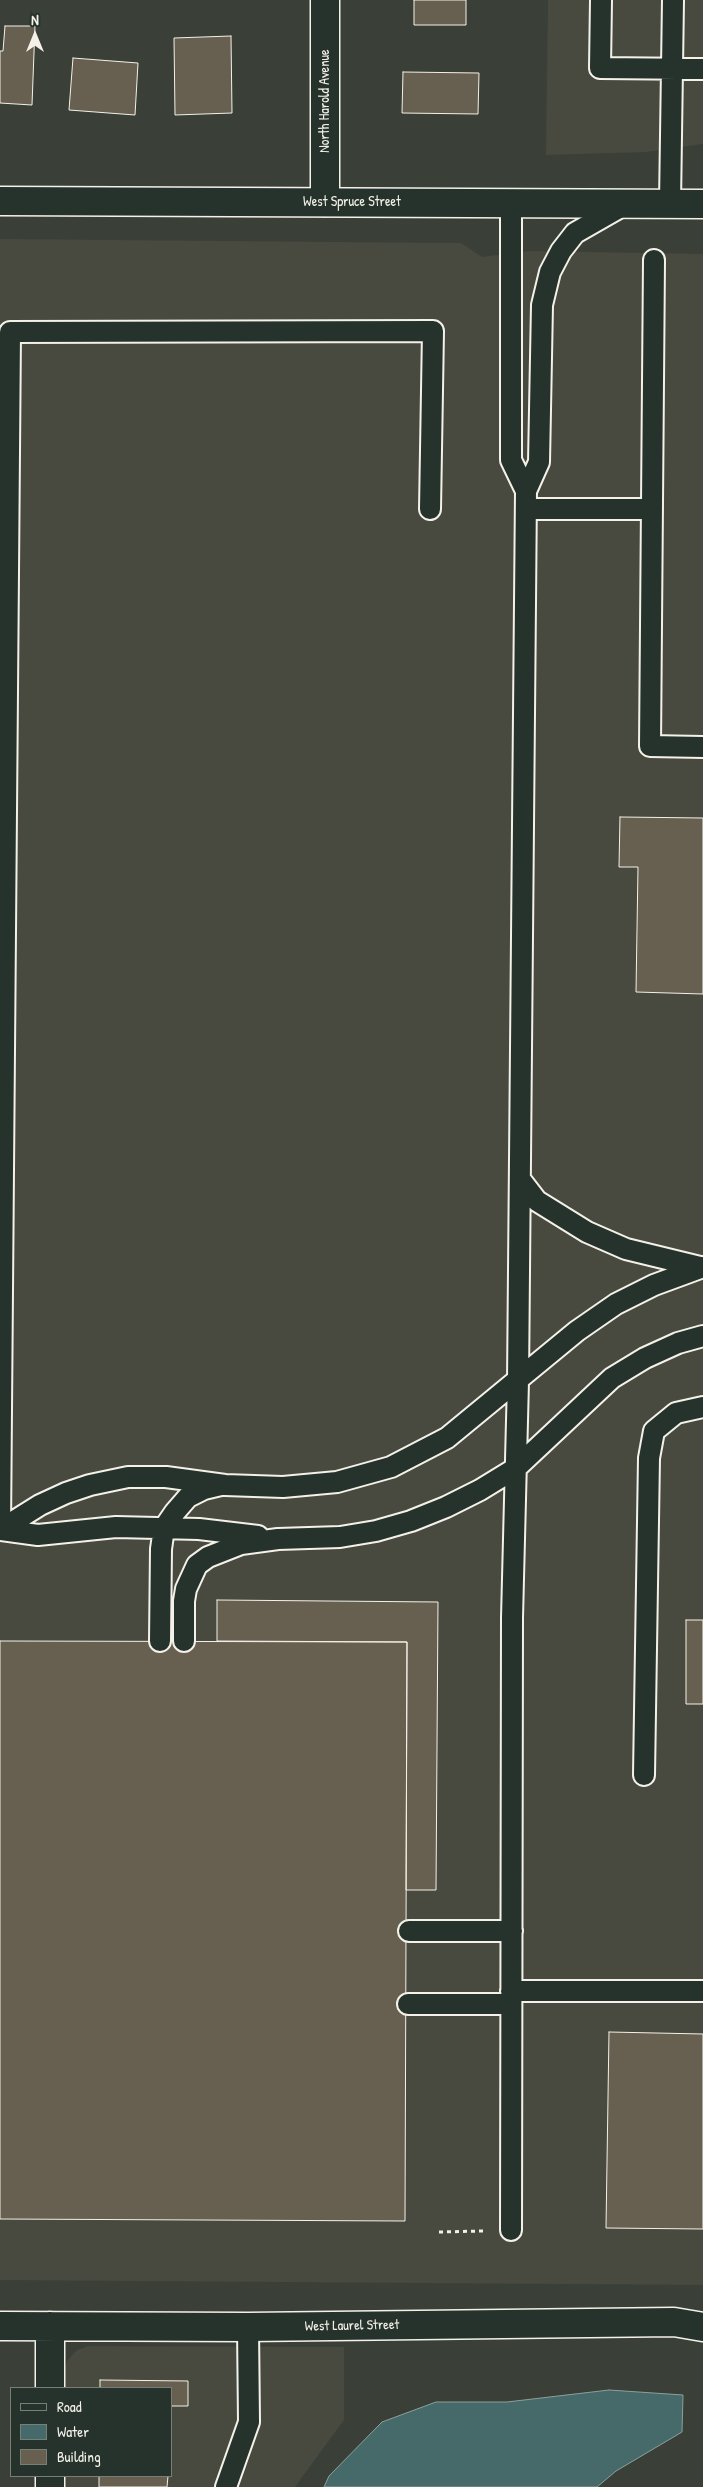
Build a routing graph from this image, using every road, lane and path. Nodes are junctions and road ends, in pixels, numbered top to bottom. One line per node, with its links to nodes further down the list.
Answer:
1 (325, 0): 7 (street, North Harold Avenue)
2 (601, 0): 4 (lane)
3 (673, 0): 4 (lane)
4 (672, 69): 5 (lane); 10 (lane)
5 (703, 69)
6 (0, 201): 7 (street, West Spruce Street)
7 (325, 202): 8 (street, West Spruce Street)
8 (511, 202): 9 (street, West Spruce Street); 13 (lane)
9 (629, 203): 10 (street, West Spruce Street); 13 (lane)
10 (670, 203): 11 (street, West Spruce Street)
11 (703, 204)
12 (654, 260): 14 (lane)
13 (526, 500): 14 (lane); 17 (lane)
14 (652, 508): 16 (lane)
15 (430, 509): 23 (lane)
16 (703, 747)
17 (520, 1179): 18 (lane); 20 (lane)
18 (702, 1267): 20 (lane)
19 (703, 1336): 22 (lane)
20 (518, 1381): 22 (lane); 24 (lane)
21 (703, 1407): 30 (lane)
22 (516, 1468): 27 (lane); 32 (lane)
23 (0, 1479): 26 (lane)
24 (225, 1485): 25 (lane); 26 (lane)
25 (164, 1528): 26 (lane); 27 (lane); 28 (lane)
26 (0, 1530)
27 (278, 1539): 29 (lane)
28 (160, 1641)
29 (184, 1641)
30 (644, 1775)
31 (409, 1931): 32 (lane)
32 (512, 1931): 34 (lane)
33 (703, 1990): 34 (lane)
34 (511, 1998): 35 (lane); 36 (lane)
35 (408, 2004)
36 (510, 2230): 37 (path)
37 (439, 2232)
38 (0, 2326): 39 (street, West Laurel Street)
39 (50, 2326): 41 (street, West Laurel Street); 42 (street)
40 (703, 2326): 41 (street, West Laurel Street)
41 (248, 2328): 43 (lane)
42 (50, 2387)
43 (226, 2487)

